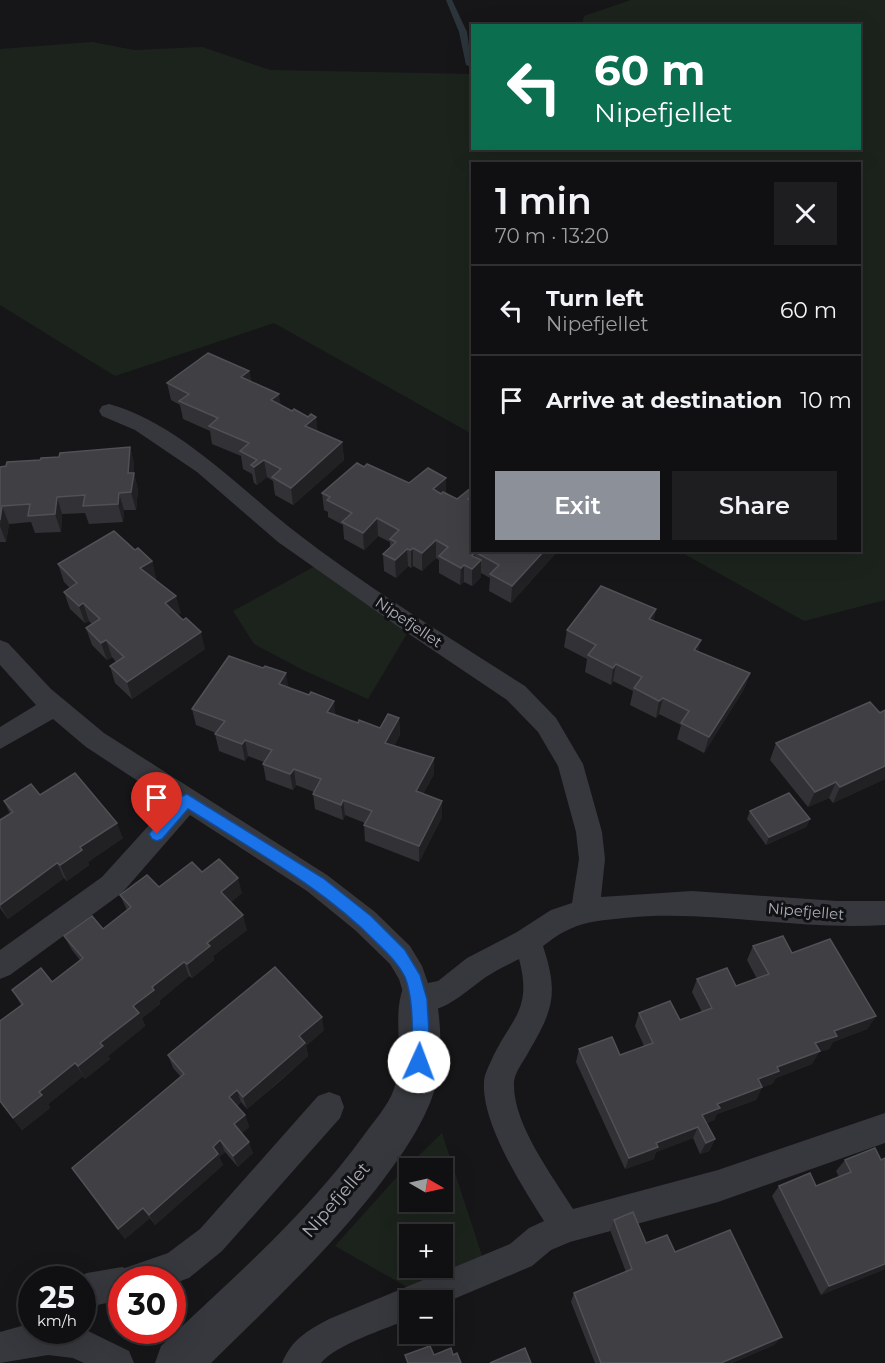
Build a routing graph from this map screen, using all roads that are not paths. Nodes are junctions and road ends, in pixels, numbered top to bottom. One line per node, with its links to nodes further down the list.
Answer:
1 (109, 411): 6 (lane, Nipefjellet)
2 (0, 649): 3 (lane, Nipefjellet)
3 (54, 707): 4 (lane); 5 (lane, Nipefjellet)
4 (0, 739)
5 (187, 800): 9 (lane); 10 (lane, Nipefjellet)
6 (585, 911): 7 (lane, Nipefjellet); 8 (lane, Nipefjellet)
7 (885, 913)
8 (526, 941): 10 (lane, Nipefjellet); 13 (lane)
9 (0, 966)
10 (418, 999): 19 (street, Nipefjellet)
11 (329, 1107): 14 (lane)
12 (885, 1128): 13 (lane)
13 (566, 1227): 15 (lane)
14 (177, 1266)
15 (437, 1290)
16 (399, 1306): 20 (lane)
17 (84, 1344): 18 (lane)
18 (117, 1363)
19 (178, 1363)
20 (299, 1363)

